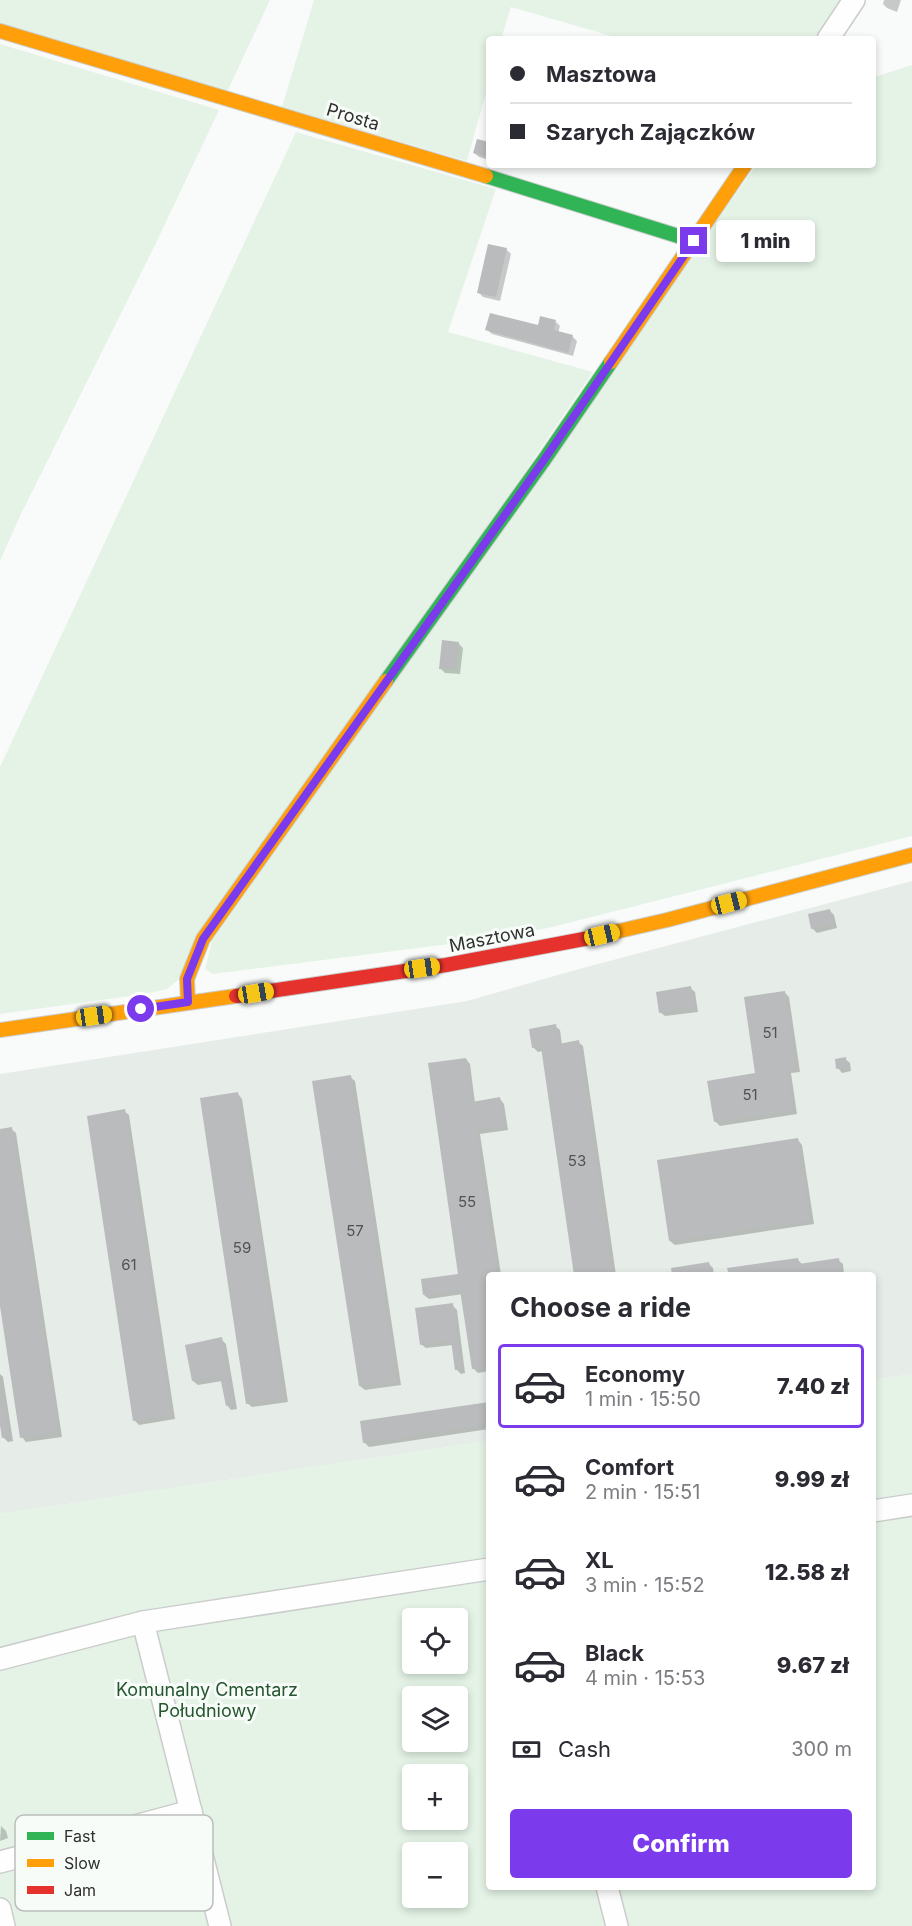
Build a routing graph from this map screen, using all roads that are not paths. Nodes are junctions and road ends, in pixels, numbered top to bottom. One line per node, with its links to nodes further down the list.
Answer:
1 (854, 0): 3 (street)
2 (0, 31): 5 (street, Prosta)
3 (830, 36)
4 (743, 168): 5 (street)
5 (694, 241): 7 (street)
6 (912, 855): 7 (street, Masztowa)
7 (188, 1002): 8 (street, Masztowa)
8 (0, 1030)
9 (911, 1509): 10 (street)
10 (876, 1510)
11 (486, 1569): 12 (street)
12 (143, 1622): 13 (street); 14 (street)
13 (0, 1659)
14 (191, 1811): 15 (street); 16 (street)
15 (176, 1815)
16 (192, 1815)
17 (15, 1858): 18 (street)
18 (0, 1862)
19 (608, 1890): 24 (street)
20 (213, 1898): 23 (street)
21 (0, 1909): 22 (street)
22 (4, 1926)
23 (220, 1926)
24 (616, 1926)

